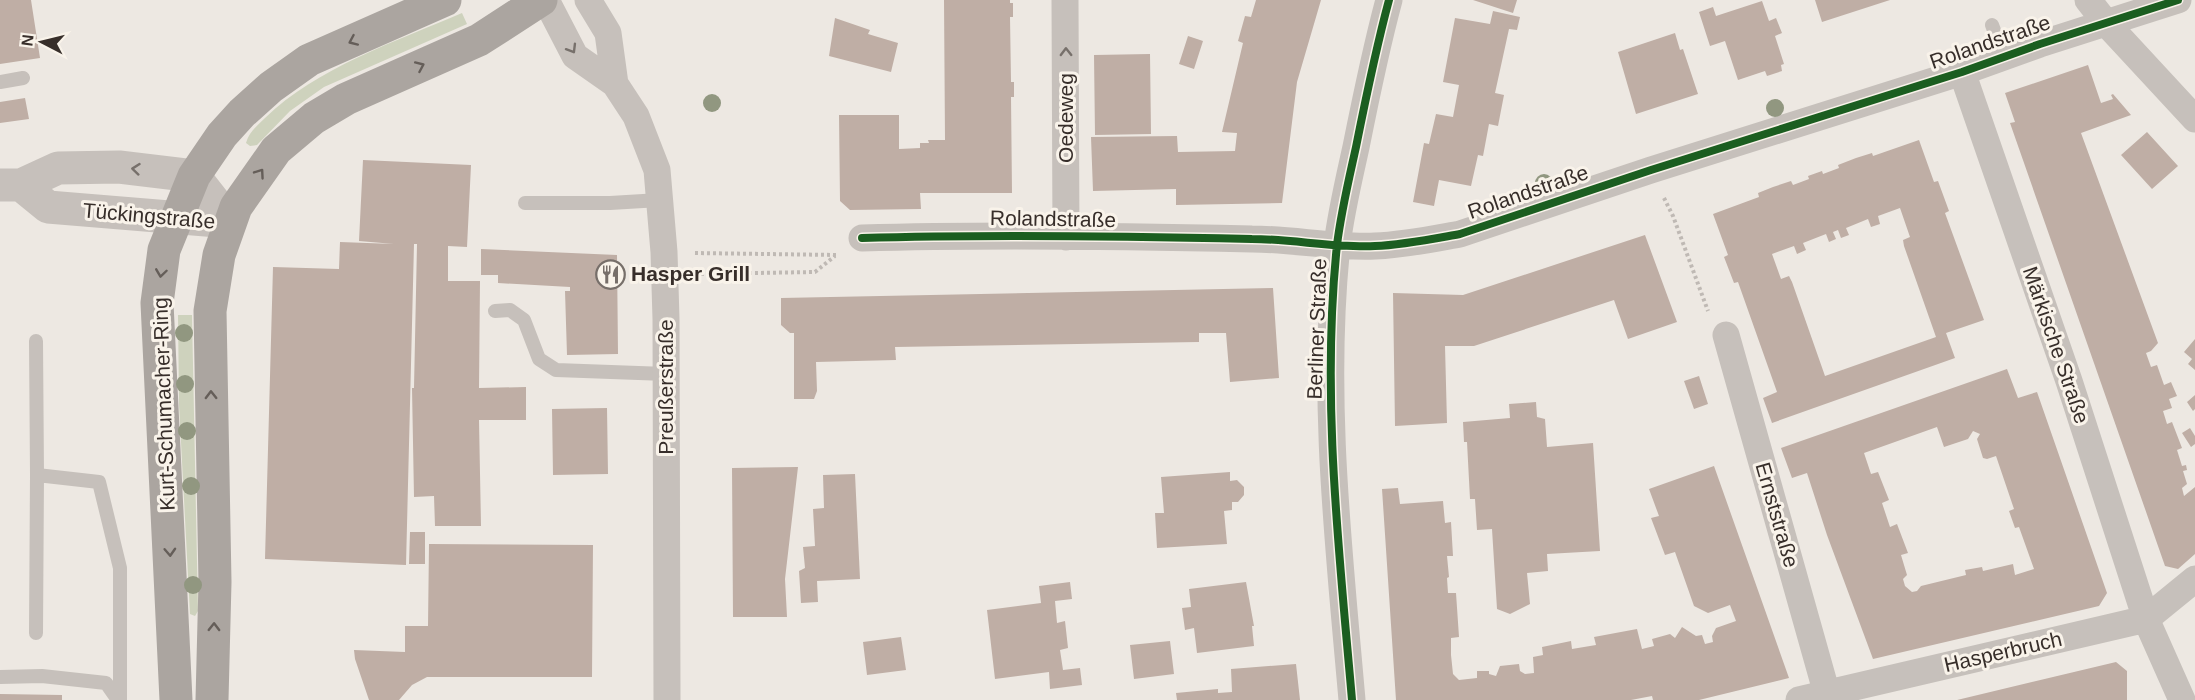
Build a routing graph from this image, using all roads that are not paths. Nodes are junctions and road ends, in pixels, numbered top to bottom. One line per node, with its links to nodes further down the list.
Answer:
1 (445, 0): 17 (main road, Kurt-Schumacher-Ring, one-way to 17)
2 (541, 0): 22 (main road, one-way to 2)
3 (546, 0): 15 (street, Preußerstraße, one-way to 15)
4 (588, 0): 15 (street, Preußerstraße)
5 (1065, 0): 23 (street, Oedeweg, one-way to 5)
6 (1389, 0): 25 (street, Berliner Straße)
7 (2088, 0): 9 (street)
8 (2178, 0): 9 (street, Rolandstraße)
9 (2106, 23): 11 (street, Rolandstraße); 16 (street)
10 (1992, 25): 11 (lane)
11 (2004, 57): 12 (street, Rolandstraße)
12 (1962, 72): 25 (street, Rolandstraße); 32 (street, Märkische Straße)
13 (23, 78): 14 (lane)
14 (0, 82)
15 (615, 84): 19 (street, Preußerstraße)
16 (2195, 119)
17 (194, 176): 18 (street, Tückingstraße, one-way to 18); 21 (main road, Kurt-Schumacher-Ring); 22 (street, Tückingstraße)
18 (11, 185): 21 (street, Tückingstraße)
19 (660, 200): 20 (lane); 29 (street, Preußerstraße)
20 (525, 203)
21 (177, 218): 22 (street, Tückingstraße); 38 (main road, Kurt-Schumacher-Ring, one-way to 38)
22 (230, 222): 39 (main road, one-way to 22)
23 (1066, 237): 24 (street, Rolandstraße); 25 (street, Rolandstraße)
24 (862, 238)
25 (1337, 245): 41 (street, Berliner Straße)
26 (495, 311): 29 (lane)
27 (1726, 335): 36 (street, Ernststraße)
28 (36, 341): 30 (lane)
29 (666, 374): 40 (street, Preußerstraße)
30 (37, 475): 33 (lane); 37 (lane)
31 (2195, 579): 32 (street, Hasperbruch)
32 (2146, 619): 34 (street, Märkische Straße); 36 (street, Hasperbruch)
33 (36, 633)
34 (2169, 671): 43 (street); 44 (street, Märkische Straße)
35 (0, 677): 37 (lane)
36 (1827, 694): 42 (street, Hasperbruch)
37 (119, 700)
38 (176, 700)
39 (212, 700)
40 (667, 700)
41 (1352, 700)
42 (1799, 700)
43 (2168, 700)
44 (2182, 700)

